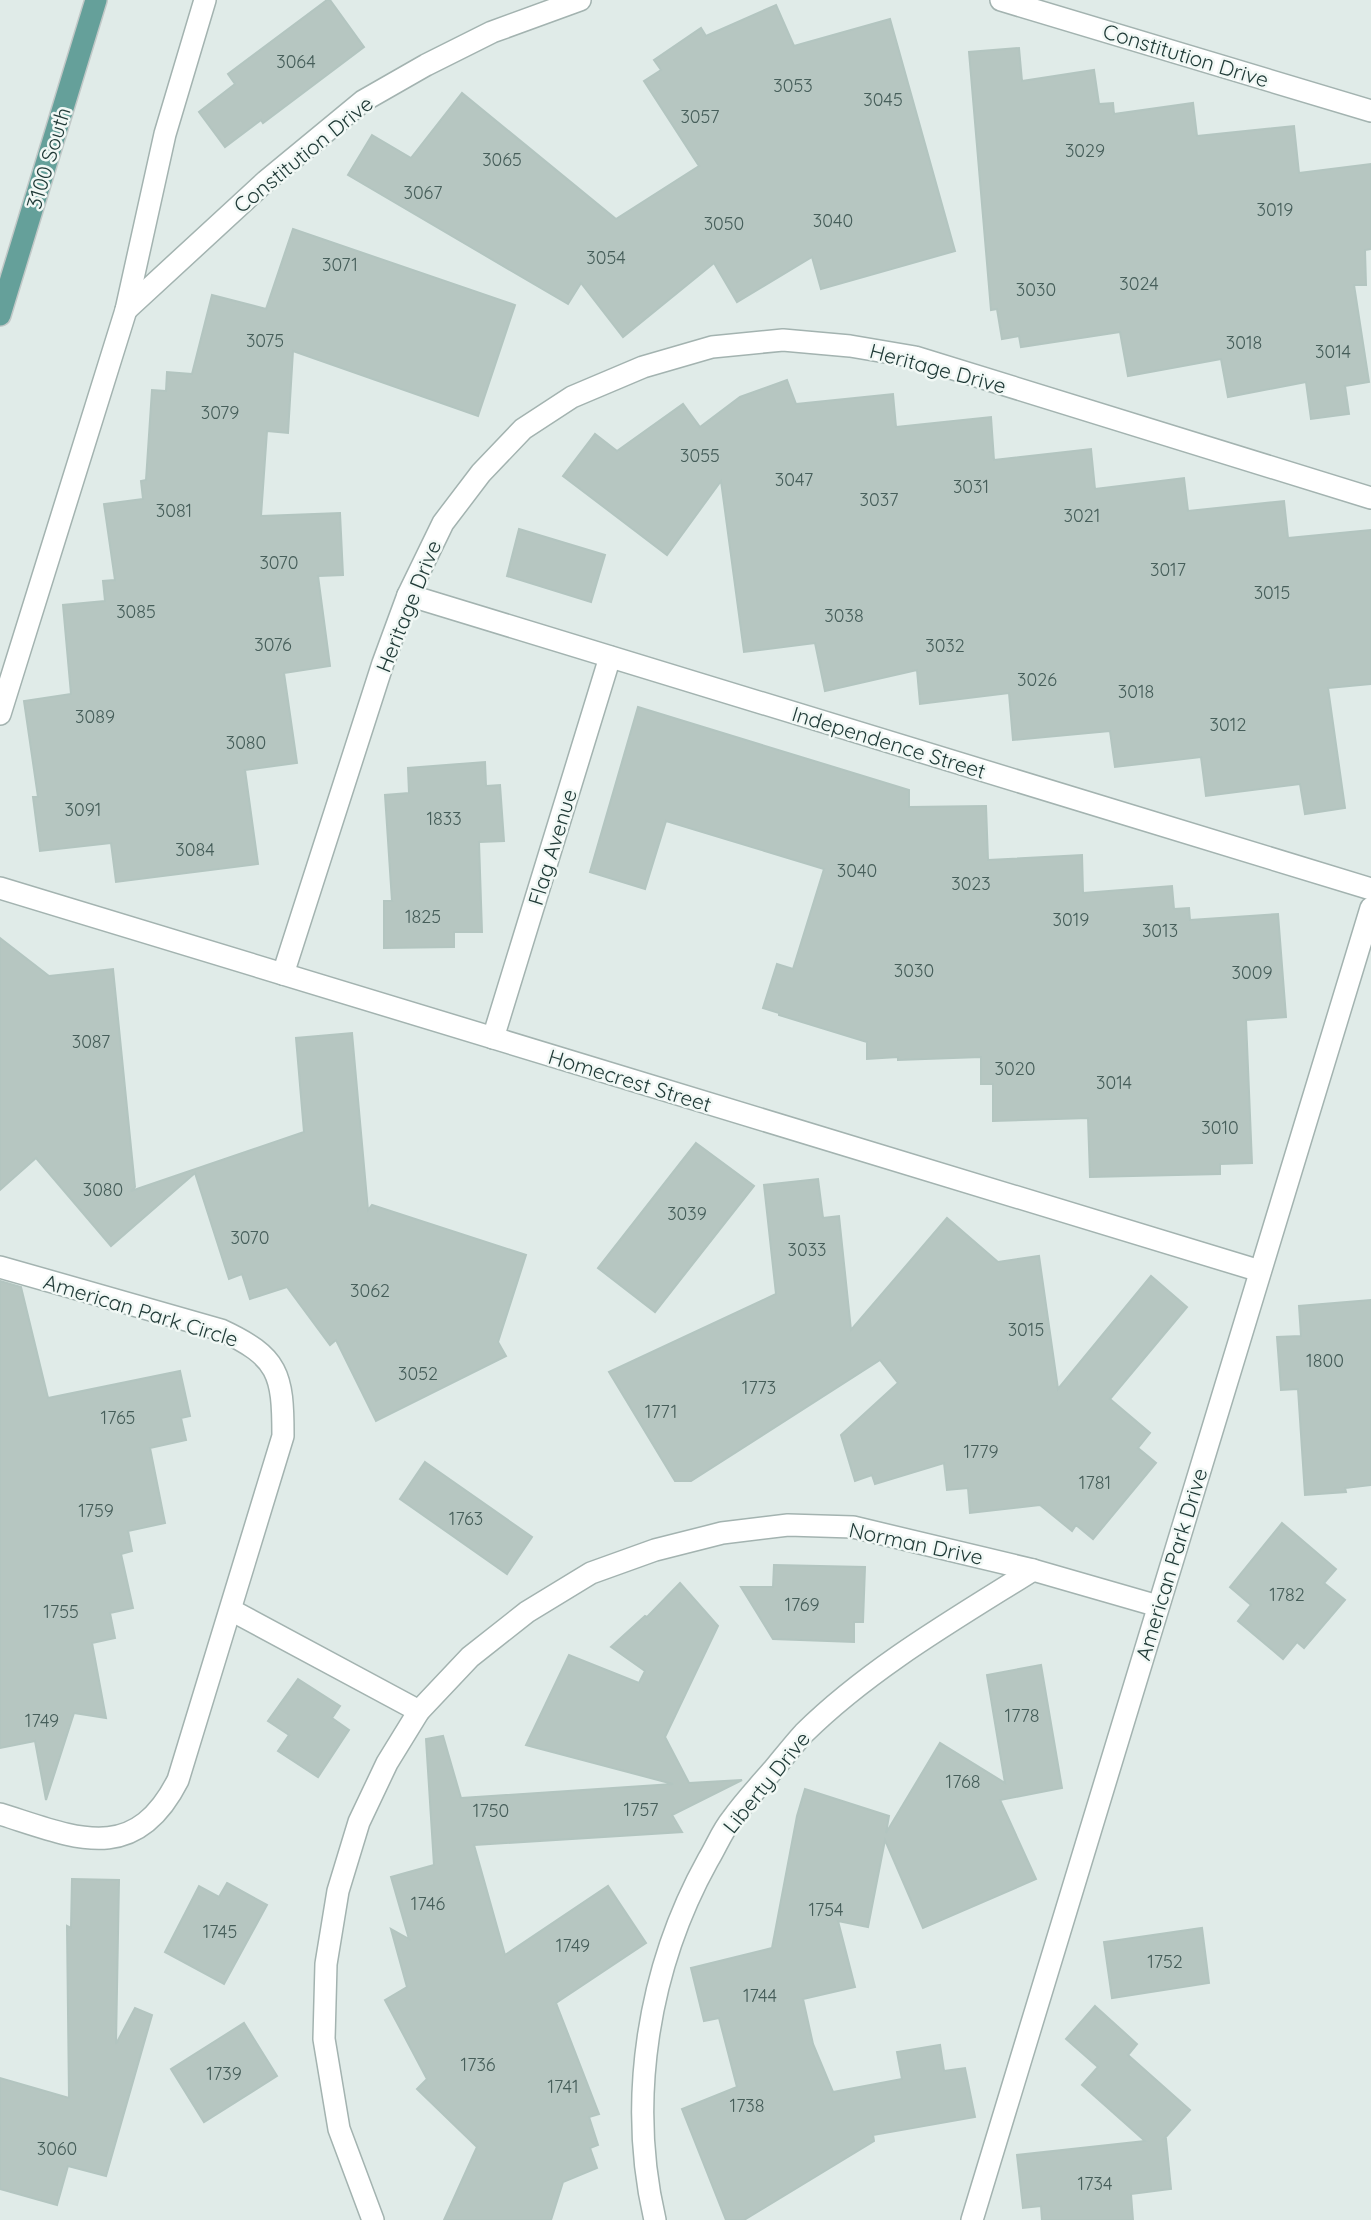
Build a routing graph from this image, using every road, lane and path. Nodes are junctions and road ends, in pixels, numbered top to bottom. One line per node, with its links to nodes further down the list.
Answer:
1 (96, 0): 7 (main road, 3100 South)
2 (205, 0): 6 (lane)
3 (580, 0): 6 (lane, Constitution Drive)
4 (1000, 0): 5 (lane, Constitution Drive)
5 (1371, 111)
6 (126, 310): 11 (lane)
7 (0, 315)
8 (1371, 498): 9 (lane, Heritage Drive)
9 (408, 595): 10 (lane, Independence Street); 15 (lane, Heritage Drive)
10 (610, 657): 13 (lane, Independence Street); 16 (lane, Flag Avenue)
11 (0, 714)
12 (0, 888): 15 (lane, Homecrest Street)
13 (1371, 889)
14 (1371, 908): 18 (lane, American Park Drive)
15 (283, 974): 16 (lane, Homecrest Street)
16 (493, 1038): 18 (lane, Homecrest Street)
17 (0, 1266): 21 (lane, American Park Circle)
18 (1260, 1271): 20 (lane, American Park Drive)
19 (1033, 1570): 20 (lane, Norman Drive); 22 (lane, Norman Drive); 25 (lane, Liberty Drive)
20 (1158, 1606): 26 (lane, American Park Drive)
21 (231, 1610): 22 (lane); 23 (lane, American Park Circle)
22 (419, 1712): 24 (lane, Norman Drive)
23 (0, 1814)
24 (373, 2220)
25 (655, 2220)
26 (972, 2220)

